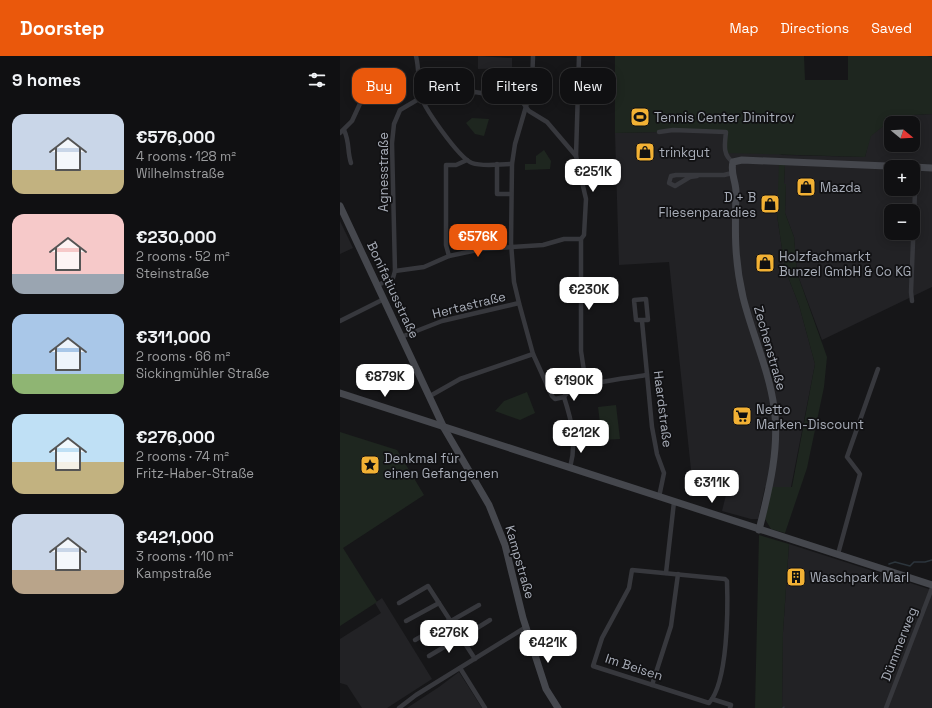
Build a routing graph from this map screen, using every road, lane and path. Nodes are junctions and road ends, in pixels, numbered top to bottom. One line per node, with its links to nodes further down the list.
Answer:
1 (416, 56): 4 (street)
2 (533, 56): 9 (street)
3 (579, 56): 12 (street)
4 (419, 68)
5 (474, 92): 9 (street, Agnesstraße)
6 (414, 103): 29 (street, Agnesstraße)
7 (361, 104): 10 (street)
8 (426, 104): 13 (street)
9 (526, 106): 12 (street, Agnesstraße); 17 (street)
10 (342, 132): 15 (street)
11 (660, 132): 14 (street)
12 (576, 156): 26 (street)
13 (467, 160): 16 (street); 28 (street)
14 (733, 162): 18 (street); 21 (street, Zechenstraße)
15 (351, 163)
16 (496, 164): 17 (street); 23 (street)
17 (512, 164): 23 (street)
18 (884, 166)
19 (920, 167): 20 (street)
20 (932, 168)
21 (732, 173): 22 (street); 52 (street, Zechenstraße)
22 (696, 176): 22 (street)
23 (512, 194): 27 (street)
24 (913, 196): 32 (street)
25 (340, 206): 30 (street, Bonifatiusstraße)
26 (581, 239): 27 (street); 40 (street)
27 (511, 247): 28 (street); 33 (street)
28 (449, 256): 29 (street)
29 (395, 271): 30 (street)
30 (378, 285): 31 (street, Bonifatiusstraße)
31 (384, 299): 34 (street); 36 (street, Bonifatiusstraße)
32 (912, 301)
33 (519, 304): 36 (street, Hertastraße); 37 (street)
34 (340, 320)
35 (642, 321): 35 (street, Haardstraße); 39 (street, Haardstraße)
36 (401, 337): 42 (street, Bonifatiusstraße)
37 (533, 354): 42 (street); 43 (street)
38 (878, 369): 53 (street)
39 (647, 375): 40 (street); 50 (street, Haardstraße)
40 (586, 384): 43 (street)
41 (340, 394): 45 (street)
42 (430, 396): 44 (street, Bonifatiusstraße)
43 (564, 397): 49 (street)
44 (435, 409): 45 (street); 46 (street, Bonifatiusstraße)
45 (424, 421): 46 (street)
46 (444, 428): 47 (street); 48 (street, Kampstraße)
47 (464, 434): 48 (street); 49 (street)
48 (454, 446): 64 (street, Kampstraße)
49 (570, 468): 50 (street)
50 (659, 497): 51 (street)
51 (674, 502): 52 (street); 54 (street)
52 (759, 530): 53 (street)
53 (838, 554): 56 (street)
54 (666, 573): 55 (street, Im Beisen); 70 (street, Im Beisen)
55 (678, 574): 70 (street); 71 (street, Im Beisen)
56 (932, 585)
57 (932, 588): 76 (street, Dümmerweg)
58 (399, 603): 59 (street)
59 (439, 603): 62 (street); 63 (street)
60 (479, 605): 63 (street)
61 (490, 620): 65 (street)
62 (406, 621)
63 (450, 621): 65 (street); 66 (street)
64 (526, 627): 68 (street); 74 (street, Kampstraße)
65 (461, 638): 67 (street); 68 (street)
66 (416, 640)
67 (429, 656)
68 (475, 659): 69 (street)
69 (460, 668): 72 (street); 73 (street)
70 (652, 685): 71 (street, Im Beisen)
71 (710, 703): 75 (street, Im Beisen)
72 (399, 708)
73 (485, 708)
74 (558, 708)
75 (730, 708)
76 (886, 708)

